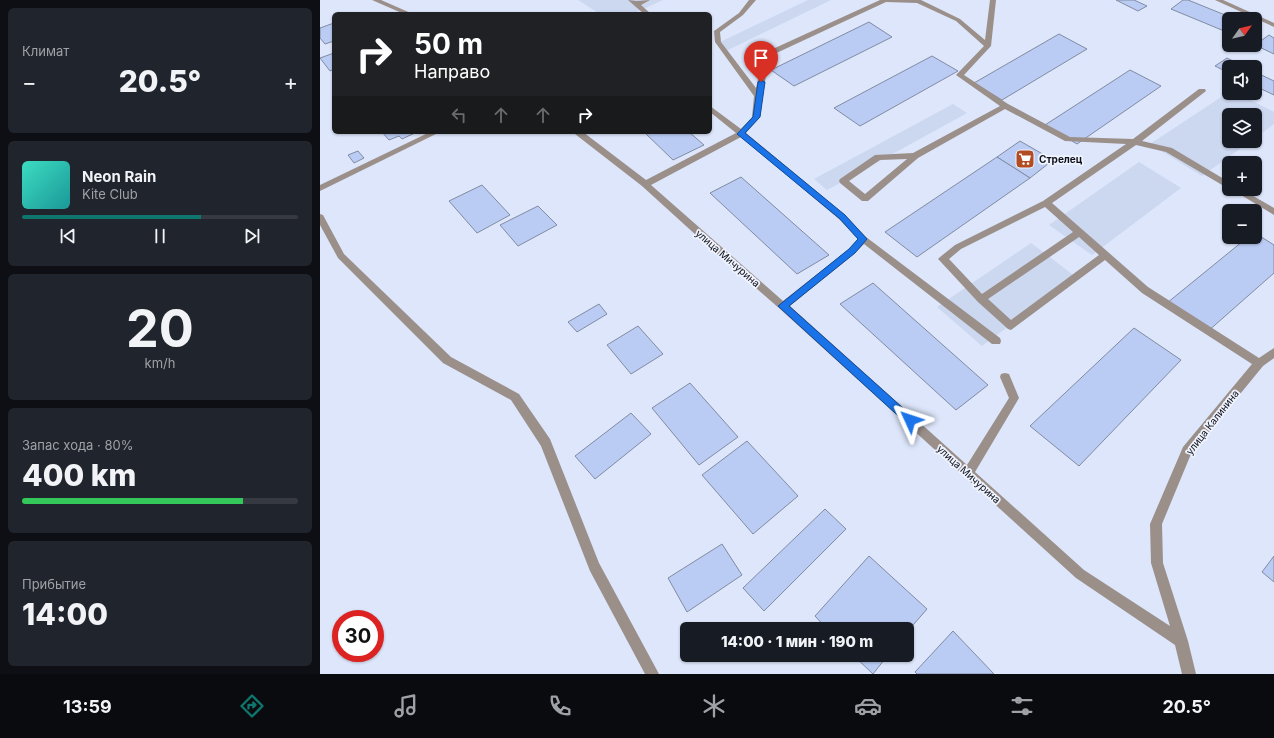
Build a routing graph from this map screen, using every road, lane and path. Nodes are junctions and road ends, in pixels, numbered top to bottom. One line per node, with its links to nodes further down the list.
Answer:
1 (375, 0): 7 (street)
2 (647, 0): 6 (street)
3 (753, 0): 10 (street)
4 (993, 0): 11 (street)
5 (1218, 0): 9 (street)
6 (634, 2): 8 (street)
7 (405, 12)
8 (646, 12)
9 (1274, 25)
10 (714, 40): 13 (street)
11 (988, 46): 13 (street); 14 (street)
12 (1202, 91): 19 (street)
13 (758, 96): 18 (street)
14 (1005, 106): 19 (street); 20 (street)
15 (712, 110): 18 (street)
16 (432, 134): 23 (street)
17 (581, 134): 22 (street, улица Мичурина)
18 (741, 134): 22 (street); 29 (street)
19 (1135, 142): 21 (street); 25 (street)
20 (915, 156): 20 (street)
21 (1222, 182)
22 (645, 184): 32 (street, улица Мичурина)
23 (320, 188)
24 (1247, 196): 26 (street)
25 (1046, 203): 28 (street); 31 (street)
26 (1274, 212)
27 (320, 218): 39 (street)
28 (1079, 232): 30 (street); 31 (street)
29 (863, 239): 32 (street); 33 (street)
30 (1106, 255): 31 (street); 35 (street)
31 (981, 299)
32 (783, 306): 37 (street, улица Мичурина)
33 (996, 341)
34 (1274, 352): 35 (street, улица Калинина)
35 (1259, 364): 38 (street, улица Калинина)
36 (1005, 377): 37 (street)
37 (968, 472): 38 (street, улица Мичурина)
38 (1181, 641): 40 (street)
39 (652, 674)
40 (1189, 674)

